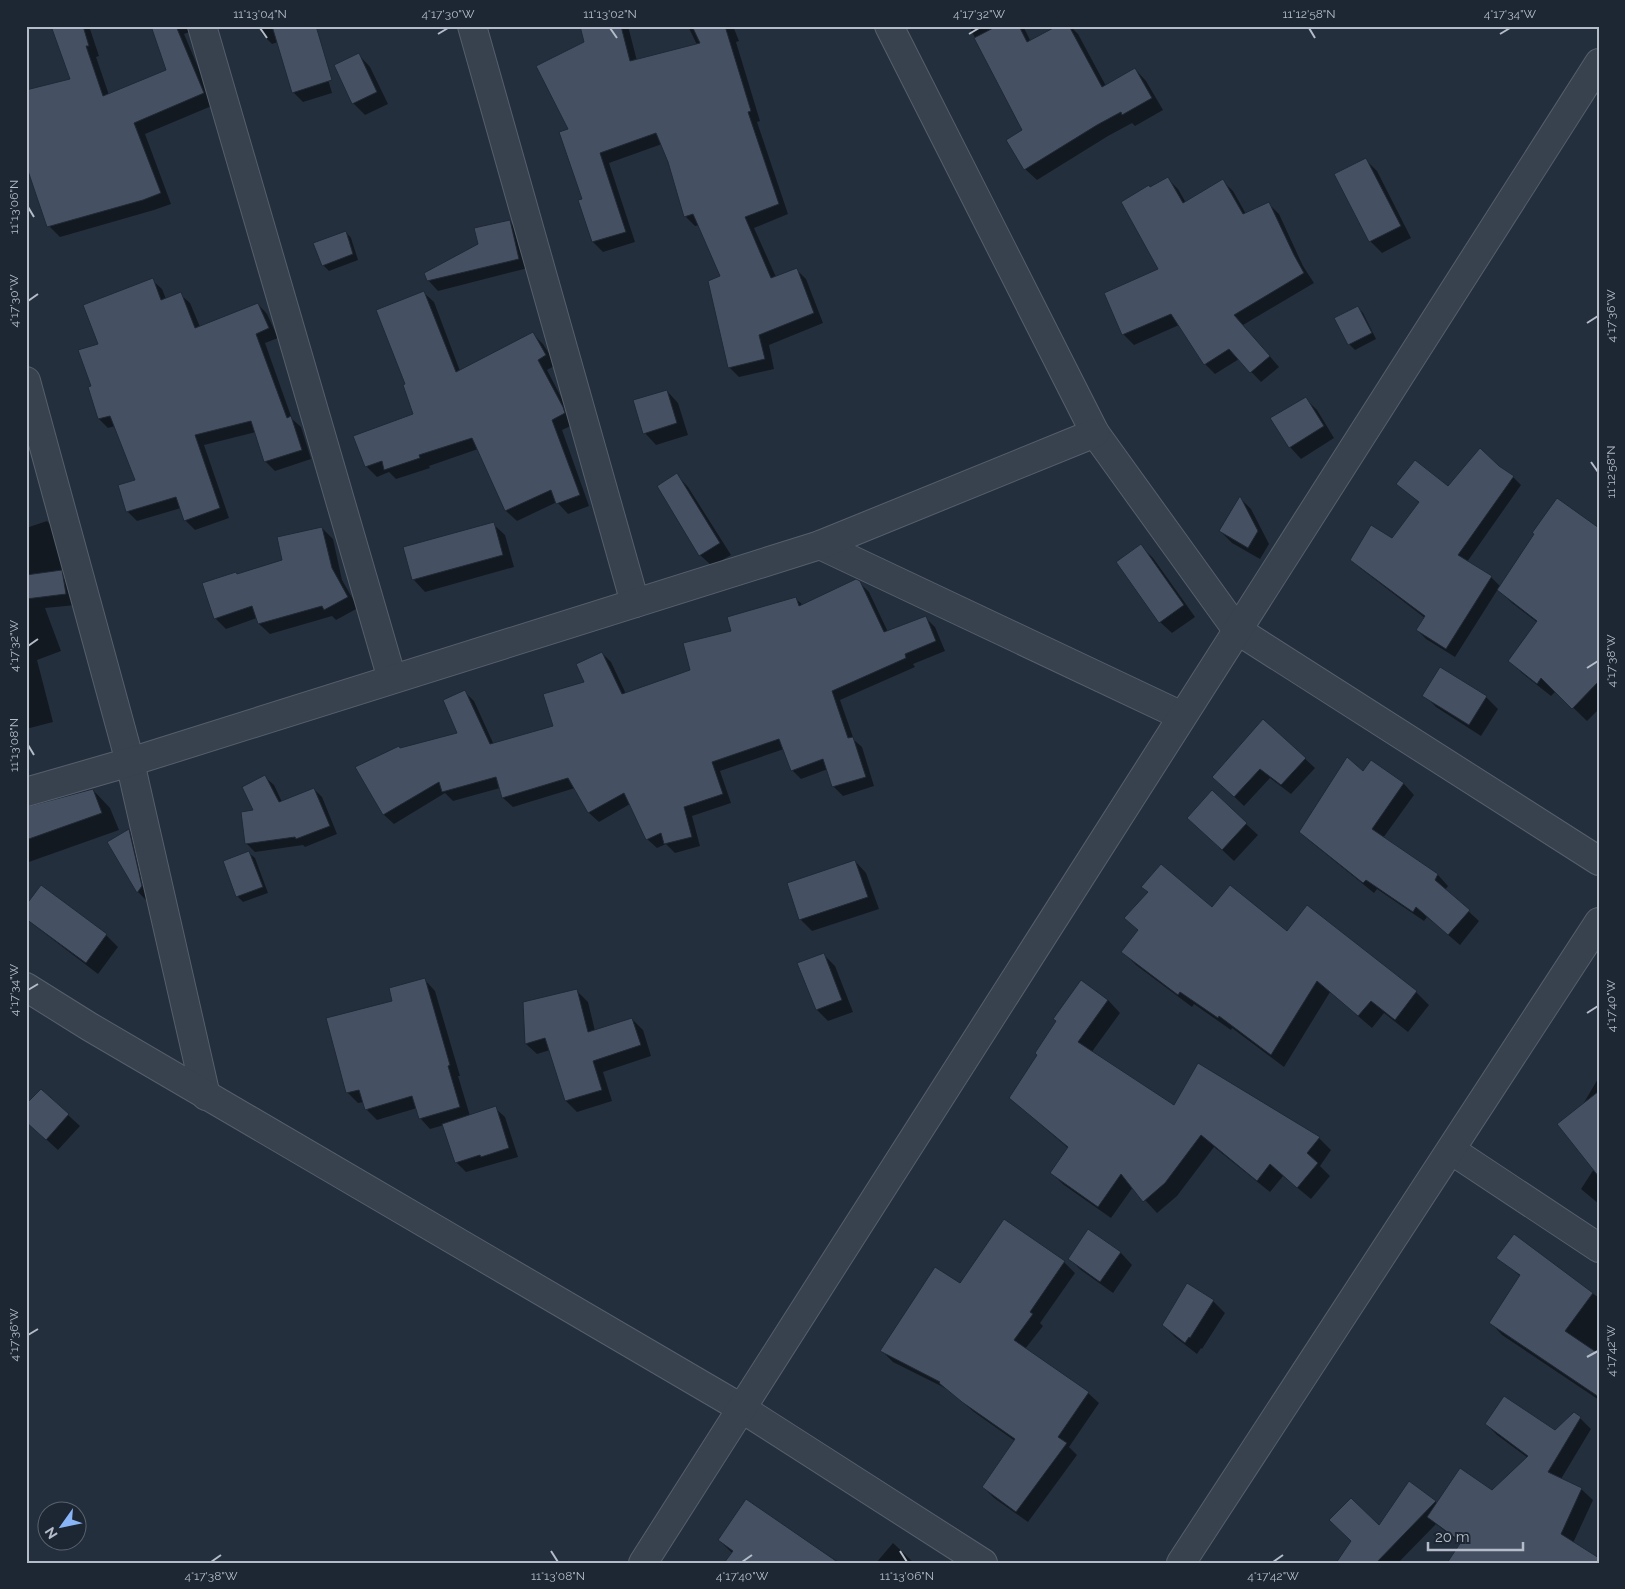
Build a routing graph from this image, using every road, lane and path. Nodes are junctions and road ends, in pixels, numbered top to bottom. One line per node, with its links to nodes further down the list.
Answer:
1 (202, 26): 10 (street)
2 (472, 26): 8 (street)
3 (889, 26): 6 (street)
4 (1599, 63): 9 (street)
5 (26, 381): 12 (street)
6 (1095, 433): 7 (street); 9 (street)
7 (820, 545): 8 (street); 11 (street)
8 (635, 603): 10 (street)
9 (1237, 630): 11 (street); 14 (street)
10 (392, 679): 12 (street)
11 (1182, 716): 20 (street)
12 (130, 762): 13 (street); 17 (street)
13 (26, 792)
14 (1599, 862)
15 (1599, 922): 18 (street)
16 (26, 987): 17 (street)
17 (206, 1096): 20 (street)
18 (1451, 1150): 19 (street); 23 (street)
19 (1599, 1248)
20 (741, 1408): 21 (street); 22 (street)
21 (643, 1563)
22 (983, 1563)
23 (1181, 1563)

